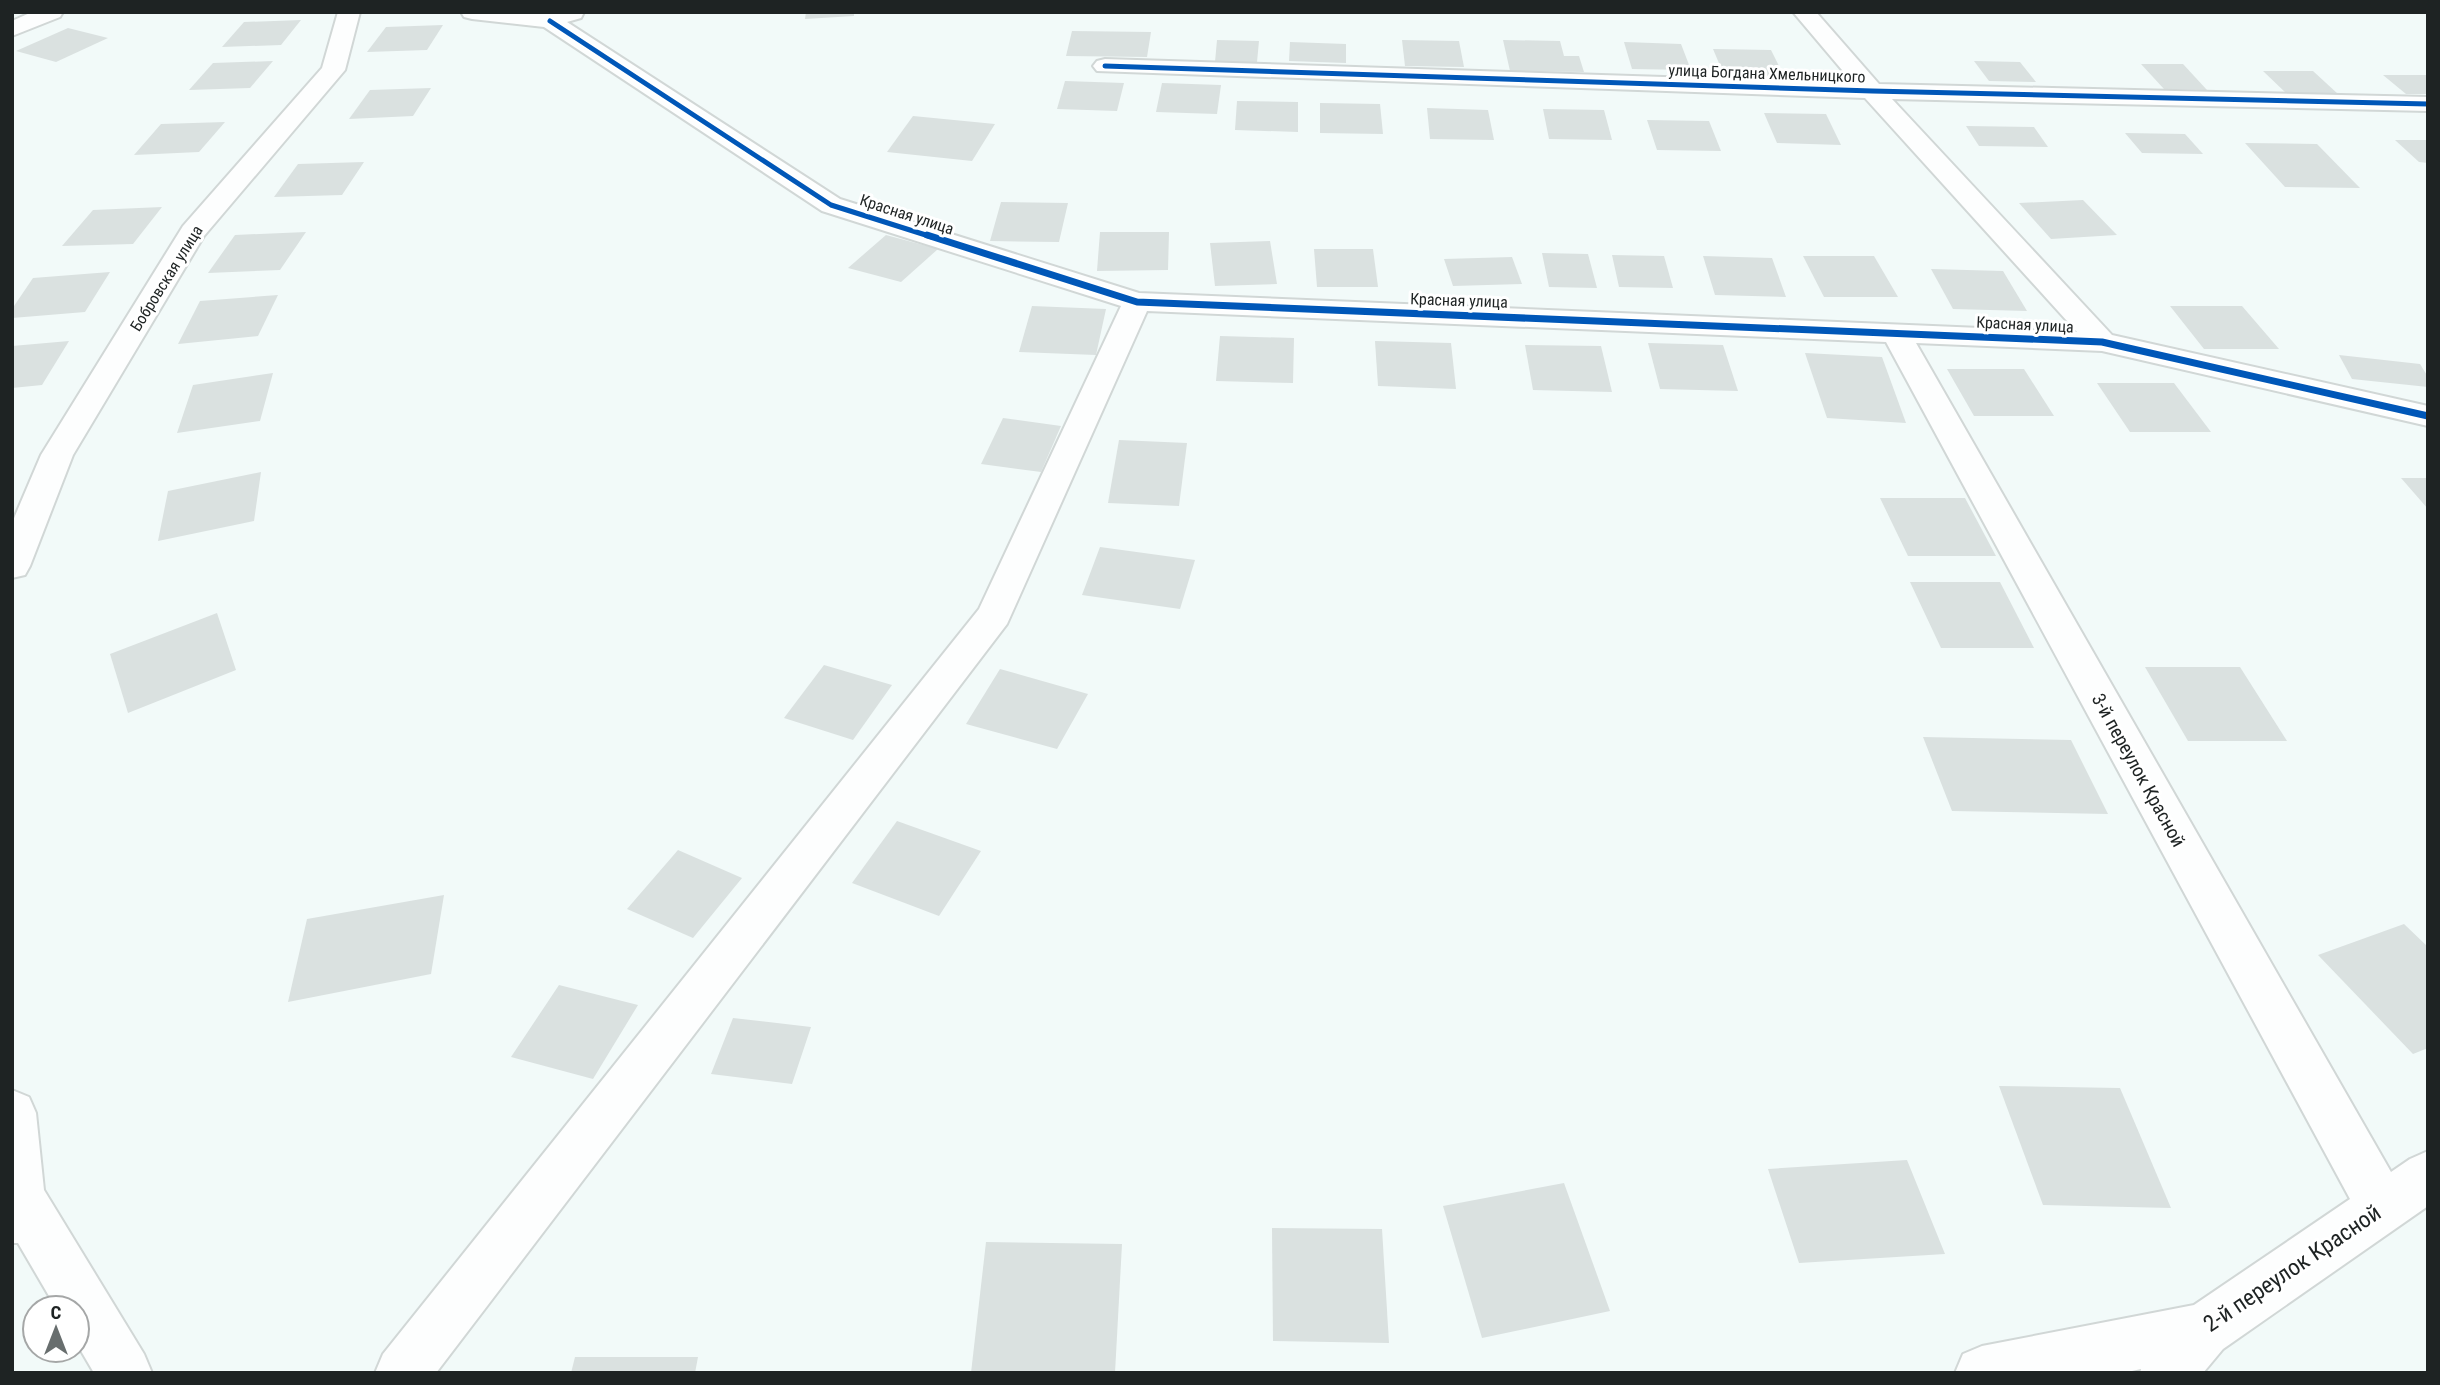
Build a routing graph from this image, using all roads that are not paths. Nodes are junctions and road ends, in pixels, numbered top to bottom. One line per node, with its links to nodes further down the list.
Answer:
1 (52, 12): 6 (street)
2 (349, 12): 14 (street, Бобровская улица)
3 (472, 12): 5 (street)
4 (1804, 12): 8 (street)
5 (563, 17): 10 (street, Красная улица)
6 (12, 29)
7 (1105, 66): 8 (street, улица Богдана Хмельницкого)
8 (1872, 91): 9 (street, улица Богдана Хмельницкого); 12 (street)
9 (2428, 104)
10 (1137, 302): 11 (street, Красная улица); 21 (street)
11 (1895, 331): 12 (street, Красная улица); 17 (street, 3-й переулок Красной)
12 (2102, 342): 13 (street, Красная улица)
13 (2428, 416)
14 (12, 566)
15 (12, 1113): 18 (street)
16 (2428, 1176): 17 (street, 2-й переулок Красной)
17 (2383, 1208): 19 (street, 2-й переулок Красной)
18 (14, 1209): 20 (street)
19 (2204, 1330): 22 (street, 2-й переулок Красной); 23 (street)
20 (125, 1373)
21 (402, 1373)
22 (1983, 1373)
23 (2167, 1373)

